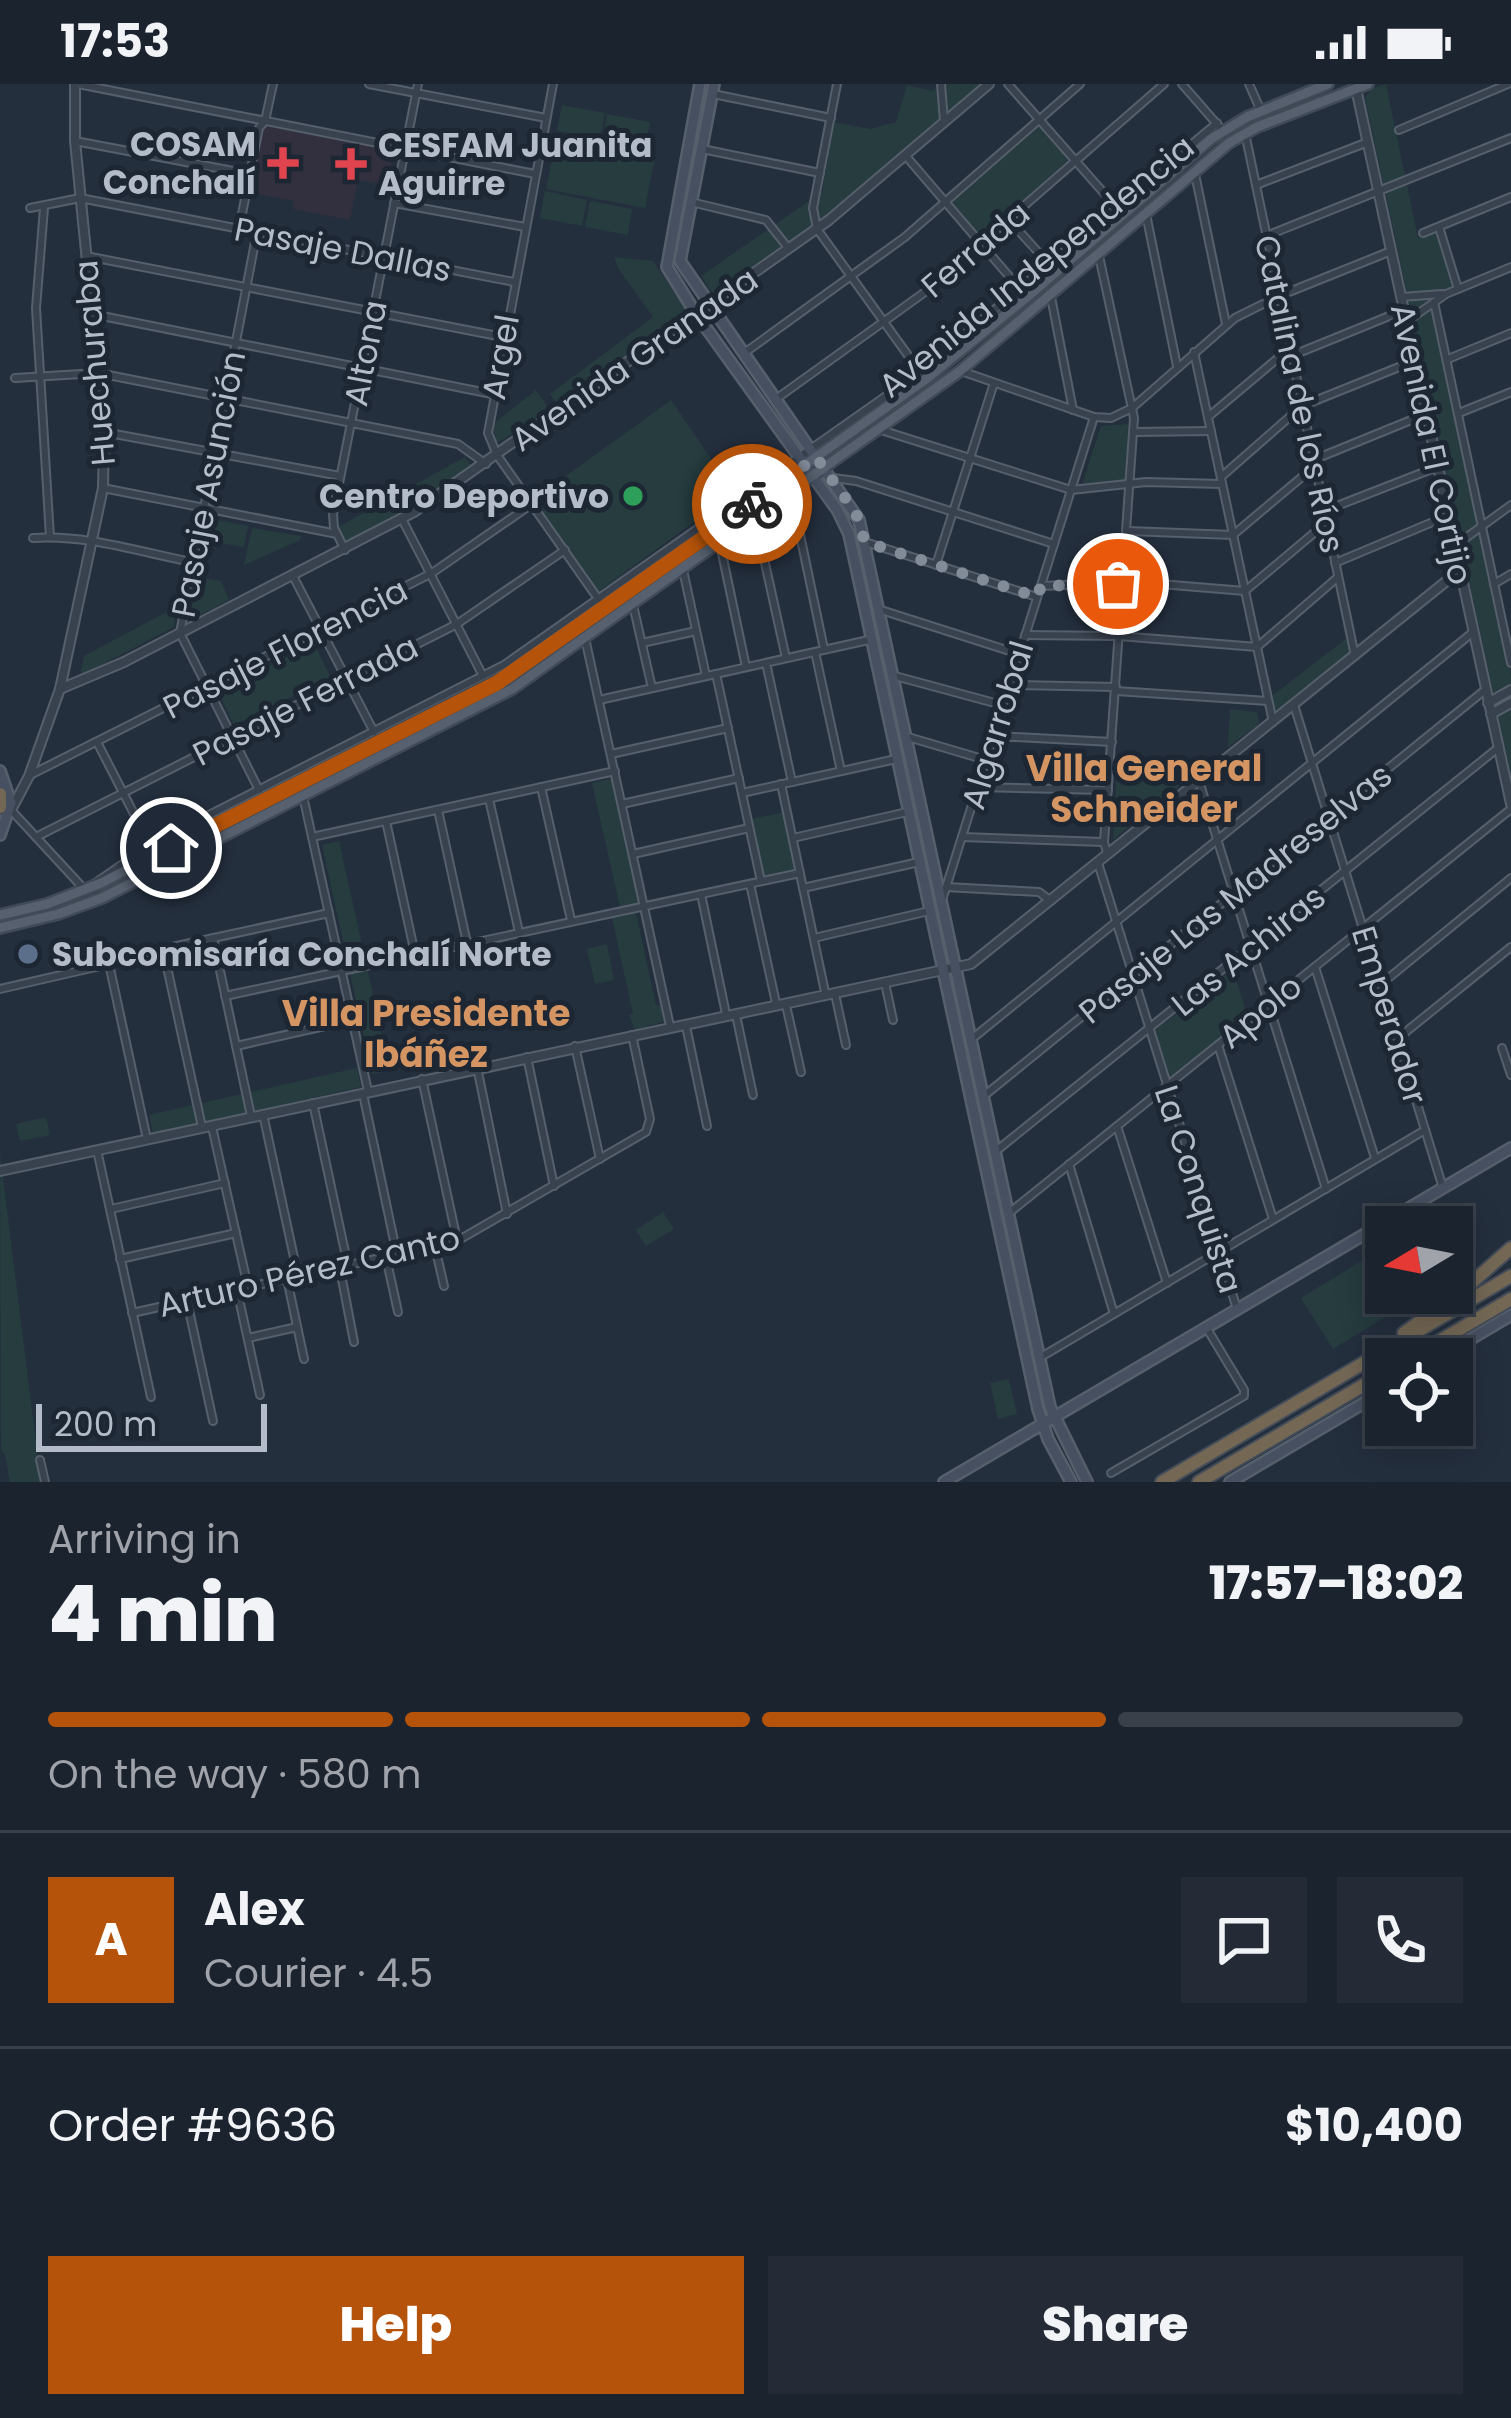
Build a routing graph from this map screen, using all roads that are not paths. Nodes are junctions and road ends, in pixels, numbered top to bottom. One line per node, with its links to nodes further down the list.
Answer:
1 (76, 84): 23 (street); 29 (street, Huechuraba)
2 (273, 84): 23 (street)
3 (369, 84): 17 (street)
4 (553, 84): 20 (street, Argel)
5 (700, 84): 80 (main road)
6 (837, 84): 21 (street)
7 (939, 84): 24 (street)
8 (988, 84): 24 (street, Avenida Granada)
9 (1008, 84): 22 (street)
10 (1080, 84): 22 (street)
11 (1164, 84): 34 (street, Ferrada)
12 (1182, 84): 25 (street)
13 (1249, 84): 19 (street)
14 (1321, 85): 19 (main road, Avenida Independencia)
15 (1360, 85): 27 (main road, Avenida Independencia); 30 (street, Avenida El Cortijo)
16 (1509, 87): 26 (street)
17 (417, 88): 20 (street); 31 (street, Altona)
18 (714, 89): 21 (street); 32 (main road)
19 (1262, 111): 25 (main road, Avenida Independencia)
20 (546, 118): 38 (street, Argel)
21 (831, 118): 36 (street)
22 (1040, 119): 34 (street); 44 (street)
23 (266, 121): 31 (street); 37 (street)
24 (944, 121): 33 (street, Avenida Granada)
25 (1220, 127): 48 (street, Avenida Independencia); 70 (main road, Avenida Independencia)
26 (1399, 130)
27 (1245, 133): 35 (main road, Avenida Independencia); 39 (street, Catalina de los Ríos)
28 (1511, 138): 40 (street)
29 (75, 141): 37 (street); 42 (street, Huechuraba)
30 (1368, 142): 39 (street); 40 (street, Avenida El Cortijo)
31 (405, 148): 38 (street); 45 (street, Altona)
32 (701, 149): 36 (street); 43 (main road)
33 (905, 155): 44 (street); 54 (street, Avenida Granada)
34 (1076, 161): 48 (street); 50 (street, Ferrada)
35 (1195, 171): 49 (main road, Avenida Independencia); 83 (street)
36 (820, 172): 54 (street)
37 (249, 174): 53 (street)
38 (536, 174): 51 (street, Argel)
39 (1256, 185): 57 (street, Catalina de los Ríos)
40 (1379, 192): 57 (street); 60 (street, Avenida El Cortijo)
41 (1511, 197): 52 (street)
42 (80, 198): 47 (street, Pasaje Dallas); 53 (street, Pasaje Dallas); 62 (street, Huechuraba)
43 (691, 202): 59 (street); 76 (main road)
44 (946, 202): 58 (street); 66 (street)
45 (394, 203): 51 (street); 64 (street, Altona)
46 (30, 208): 47 (street, Pasaje Dallas)
47 (44, 208): 97 (street)
48 (1117, 208): 70 (street, Avenida Independencia)
49 (1146, 214): 63 (main road, Avenida Independencia); 92 (street)
50 (1009, 220): 58 (street, Ferrada); 61 (street)
51 (525, 227): 67 (street, Argel)
52 (1439, 227): 56 (street); 69 (street)
53 (238, 229): 55 (street, Pasaje Dallas)
54 (817, 229): 59 (street, Avenida Granada); 66 (street)
55 (257, 232): 64 (street, Pasaje Dallas); 68 (street, Pasaje Asunción)
56 (1423, 233)
57 (1266, 236): 72 (street, Catalina de los Ríos)
58 (982, 244): 70 (street); 82 (street, Ferrada)
59 (789, 249): 76 (street, Avenida Granada)
60 (1391, 251): 72 (street); 74 (street, Avenida El Cortijo)
61 (1038, 252)
62 (86, 256): 68 (street); 79 (street, Huechuraba)
63 (1099, 256): 73 (main road, Avenida Independencia); 107 (street)
64 (384, 257): 67 (street, Pasaje Dallas); 78 (street, Altona)
65 (1511, 267): 69 (street)
66 (851, 278): 82 (street); 89 (street)
67 (514, 282): 85 (street, Argel)
68 (246, 287): 78 (street); 86 (street, Pasaje Asunción)
69 (1459, 289): 71 (street)
70 (1024, 294): 96 (street, Avenida Independencia); 119 (main road, Avenida Independencia)
71 (1446, 294): 74 (street); 75 (street)
72 (1279, 296): 83 (street); 88 (street, Catalina de los Ríos)
73 (1051, 297): 94 (main road, Avenida Independencia); 108 (street)
74 (1401, 297): 77 (street, Avenida El Cortijo)
75 (1434, 302): 81 (street); 90 (street)
76 (709, 306): 80 (street, Avenida Granada); 89 (main road)
77 (1404, 310): 81 (street, Avenida El Cortijo); 88 (street)
78 (373, 312): 85 (street); 93 (street, Altona)
79 (92, 314): 86 (street); 95 (street, Huechuraba)
80 (696, 314): 104 (main road); 120 (street, Avenida Granada)
81 (1406, 322): 91 (street, Avenida El Cortijo)
82 (884, 323): 96 (street); 105 (street, Ferrada)
83 (1226, 324): 87 (street)
84 (1511, 333): 90 (street)
85 (503, 337): 102 (street, Argel)
86 (235, 343): 93 (street); 103 (street, Pasaje Asunción)
87 (1194, 352): 92 (street); 112 (street)
88 (1291, 352): 106 (street, Catalina de los Ríos); 112 (street)
89 (743, 354): 100 (main road)
90 (1446, 359): 109 (street)
91 (1414, 361): 106 (street); 110 (street, Avenida El Cortijo)
92 (1177, 367): 107 (street)
93 (362, 368): 102 (street); 113 (street, Altona)
94 (960, 371): 99 (street); 114 (main road, Avenida Independencia)
95 (98, 373): 97 (street); 103 (street); 116 (street, Huechuraba)
96 (920, 373): 119 (street, Avenida Independencia)
97 (38, 374): 98 (street); 147 (street)
98 (15, 378)
99 (994, 383): 108 (street); 121 (street)
100 (768, 389): 104 (main road); 105 (main road)
101 (1511, 392): 109 (street)
102 (492, 394): 120 (street, Argel)
103 (224, 398): 113 (street); 118 (street, Pasaje Asunción)
104 (756, 398): 122 (main road)
105 (776, 399): 119 (main road)
106 (1302, 406): 123 (street, Catalina de los Ríos); 129 (street)
107 (1132, 408): 111 (street); 117 (street)
108 (1073, 410): 111 (street)
109 (1458, 413): 143 (street)
110 (1426, 414): 123 (street); 125 (street, Avenida El Cortijo)
111 (1094, 417): 132 (street, Algarrobal)
112 (1208, 417): 115 (street)
113 (351, 423): 124 (street); 127 (street, Altona)
114 (879, 429): 121 (street); 126 (main road, Avenida Independencia)
115 (1211, 431): 117 (street); 129 (street)
116 (104, 432): 118 (street); 131 (street, Huechuraba)
117 (1134, 432): 130 (street)
118 (213, 452): 127 (street); 136 (street, Pasaje Asunción)
119 (814, 453): 122 (main road, Avenida Independencia); 126 (main road)
120 (497, 455): 124 (street, Avenida Granada); 134 (street)
121 (970, 458): 132 (street); 138 (street)
122 (803, 462): 128 (main road); 170 (street, Avenida Independencia); 266 (main road, Avenida Independencia)
123 (1314, 463): 137 (street, Catalina de los Ríos); 146 (street)
124 (486, 464): 141 (street, Avenida Granada)
125 (1437, 467): 137 (street); 139 (street, Avenida El Cortijo)
126 (828, 473): 128 (main road, Avenida Independencia); 138 (street); 150 (main road)
127 (340, 476): 145 (street, Altona)
128 (814, 477): 133 (main road, Avenida Independencia); 181 (main road)
129 (1221, 480): 130 (street); 146 (street)
130 (1130, 484): 132 (street); 144 (street)
131 (104, 488): 136 (street); 149 (street, Huechuraba)
132 (1071, 490): 152 (street, Algarrobal)
133 (791, 492): 140 (main road, Avenida Independencia); 185 (street)
134 (532, 504): 155 (street); 161 (street, Pasaje Florencia)
135 (1511, 505): 143 (street)
136 (202, 507): 145 (street); 156 (street, Pasaje Asunción)
137 (1324, 511): 142 (street, Catalina de los Ríos)
138 (953, 512): 152 (street); 158 (street)
139 (1447, 516): 153 (street, Avenida El Cortijo); 157 (street)
140 (755, 518): 151 (main road, Avenida Independencia); 188 (street)
141 (403, 519): 154 (street, Avenida Granada); 161 (street)
142 (1327, 522): 157 (street, Catalina de los Ríos); 168 (street)
143 (1481, 523): 153 (street); 166 (street)
144 (1127, 531): 146 (street); 165 (street)
145 (337, 534): 154 (street, Altona)
146 (1233, 536): 168 (street)
147 (50, 537): 148 (street); 149 (street)
148 (33, 538)
149 (92, 542): 156 (street); 199 (street, Huechuraba)
150 (865, 542): 158 (street); 172 (main road)
151 (719, 544): 159 (main road, Avenida Independencia); 191 (street)
152 (1054, 544): 167 (street, Algarrobal)
153 (1454, 547): 160 (street, Avenida El Cortijo)
154 (345, 550): 163 (street, Avenida Granada)
155 (565, 550): 170 (street); 173 (street, Pasaje Ferrada)
156 (192, 562): 176 (street, Pasaje Asunción)
157 (1335, 562): 164 (street, Catalina de los Ríos)
158 (936, 565): 169 (street)
159 (683, 570): 171 (main road, Avenida Independencia); 175 (street)
160 (1459, 572): 177 (street, Avenida El Cortijo); 187 (street)
161 (432, 574): 173 (street); 174 (street, Pasaje Florencia)
162 (1511, 574): 166 (street)
163 (293, 576): 174 (street); 176 (street, Avenida Granada)
164 (1338, 577): 184 (street); 187 (street, Catalina de los Ríos)
165 (1123, 583): 167 (street); 168 (street); 179 (street)
166 (1494, 584): 183 (street)
167 (1041, 586): 169 (street, Algarrobal)
168 (1245, 591): 184 (street)
169 (1037, 597): 178 (street, Algarrobal)
170 (599, 600): 194 (street, Avenida Independencia)
171 (633, 604): 180 (main road, Avenida Independencia); 182 (street)
172 (881, 610): 186 (street); 193 (main road)
173 (458, 624): 194 (street); 195 (street, Pasaje Ferrada)
174 (320, 629): 195 (street); 196 (street, Pasaje Florencia)
175 (696, 631): 182 (street); 192 (street)
176 (180, 633): 196 (street, Pasaje Asunción); 199 (street, Avenida Granada)
177 (1472, 633): 201 (street, Avenida El Cortijo); 222 (street)
178 (1025, 635): 179 (street); 186 (street, Algarrobal)
179 (1119, 636): 184 (street); 200 (street)
180 (586, 638): 203 (street); 238 (main road, Avenida Independencia)
181 (873, 639): 185 (street); 220 (main road)
182 (642, 643): 198 (street)
183 (1509, 645): 190 (street)
184 (1257, 646): 204 (street)
185 (820, 651): 188 (street); 224 (street)
186 (1019, 654): 197 (street, Algarrobal)
187 (1355, 656): 207 (street)
188 (786, 658): 189 (street)
189 (766, 662): 191 (street); 228 (street)
190 (1511, 663)
191 (746, 667): 192 (street)
192 (711, 675): 198 (street); 211 (street)
193 (895, 676): 208 (street); 215 (main road)
194 (484, 677): 212 (street, Avenida Independencia)
195 (346, 679): 212 (street); 213 (street, Pasaje Ferrada)
196 (207, 686): 213 (street, Pasaje Asunción); 216 (street, Pasaje Florencia)
197 (1009, 686): 200 (street); 208 (street, Algarrobal)
198 (652, 688): 203 (street)
199 (60, 689): 226 (street, Huechuraba)
200 (1115, 689): 204 (street); 217 (street)
201 (1485, 690): 205 (street, Avenida El Cortijo); 245 (street, Pasaje Las Madreselvas)
202 (1511, 690): 205 (street)
203 (599, 700): 219 (street)
204 (1268, 701): 210 (street)
205 (1488, 703): 209 (street, Avenida El Cortijo)
206 (1511, 704): 209 (street)
207 (1294, 705): 210 (street); 222 (street, Emperador)
208 (1003, 706): 214 (street, Algarrobal)
209 (1490, 715): 218 (street, Avenida El Cortijo)
210 (1273, 722): 229 (street)
211 (728, 728): 219 (street); 227 (street)
212 (374, 732): 233 (street, Avenida Independencia)
213 (232, 736): 233 (street, Pasaje Asunción); 235 (street, Pasaje Ferrada)
214 (994, 736): 217 (street); 221 (street, Algarrobal)
215 (908, 737): 221 (street); 267 (main road)
216 (98, 742): 226 (street, Pasaje Florencia); 235 (street)
217 (1112, 742): 234 (street)
218 (1498, 748): 241 (street, Avenida El Cortijo); 260 (street, Las Achiras)
219 (611, 754): 223 (street)
220 (899, 759): 224 (street); 244 (main road)
221 (986, 760): 232 (street, Algarrobal)
222 (1312, 764): 245 (street, Emperador); 253 (street)
223 (615, 771): 231 (street); 240 (street)
224 (841, 771): 228 (street)
225 (2, 773): 226 (street); 242 (main road)
226 (29, 776): 242 (street, Huechuraba)
227 (739, 778): 236 (street); 240 (street)
228 (792, 782): 230 (street)
229 (1199, 782): 253 (street); 257 (street)
230 (782, 784): 236 (street); 252 (street)
231 (541, 787): 239 (street); 275 (street)
232 (977, 787): 234 (street); 251 (street, Algarrobal)
233 (259, 790): 255 (street, Avenida Independencia)
234 (1108, 790): 254 (street)
235 (122, 793): 249 (street, Pasaje Ferrada); 255 (street)
236 (742, 793): 247 (street)
237 (0, 794): 242 (highway)
238 (303, 796): 250 (street); 277 (main road, Avenida Independencia)
239 (489, 799): 243 (street); 279 (street)
240 (622, 804): 256 (street)
241 (1511, 807): 278 (street, Apolo)
242 (6, 808): 248 (main road); 249 (street)
243 (438, 810): 246 (street); 282 (street)
244 (911, 812): 252 (street); 258 (main road)
245 (1329, 817): 260 (street, Emperador); 268 (street, Pasaje Las Madreselvas)
246 (386, 821): 250 (street); 286 (street)
247 (749, 828): 256 (street); 263 (street)
248 (0, 835)
249 (36, 837): 266 (street)
250 (312, 837): 273 (street)
251 (962, 837): 254 (street); 267 (street, Algarrobal)
252 (793, 838): 261 (street)
253 (1217, 840): 268 (street); 276 (street)
254 (1104, 842): 257 (street)
255 (150, 845): 266 (street, Avenida Independencia)
256 (633, 854): 271 (street)
257 (1108, 854): 259 (street)
258 (922, 862): 265 (street); 272 (main road)
259 (1098, 863): 270 (street); 276 (street, La Conquista)
260 (1345, 871): 278 (street, Emperador); 284 (street, Las Achiras)
261 (800, 873): 263 (street); 265 (street)
262 (1511, 878): 294 (street)
263 (761, 881): 264 (street)
264 (750, 884): 269 (street); 298 (street)
265 (803, 888): 281 (street)
266 (85, 890): 274 (main road, Avenida Independencia)
267 (944, 892): 270 (street); 288 (main road)
268 (1234, 894): 284 (street); 292 (street, Pasaje Las Madreselvas)
269 (701, 895): 271 (street); 300 (street)
270 (1051, 901): 288 (street)
271 (644, 905): 275 (street); 304 (street)
272 (933, 911): 281 (street); 289 (main road)
273 (329, 913): 280 (street); 291 (street)
274 (0, 915)
275 (571, 920): 279 (street)
276 (1117, 921): 292 (street, La Conquista); 307 (street)
277 (0, 928)
278 (1363, 928): 290 (street, Apolo); 294 (street, Emperador)
279 (519, 932): 282 (street)
280 (213, 938): 285 (street); 297 (street)
281 (814, 938): 296 (street)
282 (467, 943): 286 (street)
283 (1511, 947): 308 (street)
284 (1250, 948): 299 (street); 305 (street, Las Achiras)
285 (163, 949): 287 (street); 327 (street)
286 (416, 954): 291 (street)
287 (109, 964): 295 (street); 331 (street)
288 (958, 966): 289 (street); 307 (main road)
289 (945, 967): 293 (street); 353 (main road)
290 (1315, 967): 299 (street, Apolo); 336 (street)
291 (341, 970): 297 (street); 301 (street)
292 (1133, 975): 305 (street, La Conquista); 323 (street, Pasaje Las Madreselvas)
293 (885, 984): 296 (street); 302 (street)
294 (1380, 985): 308 (street, Emperador)
295 (0, 988)
296 (830, 992): 298 (street); 309 (street)
297 (225, 996): 311 (street)
298 (780, 1002): 300 (street); 317 (street)
299 (1268, 1005): 310 (street, Apolo); 342 (street)
300 (731, 1013): 303 (street); 322 (street)
301 (352, 1020): 311 (street); 321 (street)
302 (893, 1020)
303 (685, 1022): 304 (street); 328 (street)
304 (670, 1026): 306 (street)
305 (1150, 1029): 320 (street, La Conquista); 334 (street, Las Achiras)
306 (632, 1034): 312 (street); 335 (street, Arturo Pérez Canto)
307 (973, 1038): 323 (main road)
308 (1397, 1040): 330 (street, Emperador)
309 (846, 1045)
310 (1218, 1045): 320 (street, Apolo); 346 (street)
311 (236, 1046): 326 (street)
312 (575, 1046): 314 (street); 335 (street)
313 (1502, 1048): 315 (street)
314 (526, 1057): 316 (street); 340 (street)
315 (1509, 1059): 318 (street)
316 (477, 1067): 319 (street); 345 (street)
317 (800, 1072)
318 (1511, 1075)
319 (422, 1079): 321 (street); 348 (street)
320 (1166, 1086): 329 (street, Apolo); 351 (street, La Conquista)
321 (365, 1092): 324 (street); 352 (street)
322 (753, 1094)
323 (985, 1095): 334 (main road)
324 (314, 1103): 325 (street); 356 (street)
325 (263, 1114): 326 (street); 357 (street)
326 (251, 1116): 327 (street)
327 (207, 1126): 331 (street); 339 (street)
328 (707, 1126)
329 (1117, 1126): 337 (street, Apolo); 360 (street)
330 (1425, 1130): 336 (street); 341 (street, Emperador)
331 (147, 1139): 333 (street)
332 (1511, 1148): 341 (main road)
333 (97, 1150): 338 (street); 343 (street)
334 (996, 1151): 344 (main road)
335 (600, 1159): 340 (street, Arturo Pérez Canto)
336 (1376, 1160): 342 (street)
337 (1069, 1164): 344 (street, Apolo); 369 (street)
338 (0, 1171)
339 (225, 1184): 343 (street); 347 (street)
340 (554, 1186): 345 (street, Arturo Pérez Canto)
341 (1443, 1188): 366 (main road)
342 (1326, 1189): 346 (street)
343 (110, 1209): 355 (street)
344 (1009, 1213): 353 (main road)
345 (508, 1214): 348 (street, Arturo Pérez Canto)
346 (1274, 1220): 351 (street)
347 (236, 1233): 355 (street); 362 (street)
348 (458, 1241): 349 (street, Arturo Pérez Canto)
349 (435, 1246): 352 (street, Arturo Pérez Canto); 361 (street)
350 (1511, 1248): 374 (highway)
351 (1219, 1252): 360 (street); 366 (street, La Conquista)
352 (397, 1255): 354 (street, Arturo Pérez Canto)
353 (1012, 1256): 379 (main road); 388 (main road)
354 (386, 1257): 356 (street, Arturo Pérez Canto); 368 (street)
355 (120, 1259): 367 (street)
356 (344, 1267): 357 (street, Arturo Pérez Canto); 378 (street)
357 (298, 1276): 359 (street, Arturo Pérez Canto)
358 (1511, 1276): 375 (highway)
359 (287, 1279): 362 (street, Arturo Pérez Canto); 371 (street)
360 (1167, 1283): 369 (street)
361 (444, 1286)
362 (248, 1287): 363 (street, Arturo Pérez Canto)
363 (237, 1290): 365 (street, Arturo Pérez Canto); 373 (street)
364 (1511, 1299): 376 (highway)
365 (187, 1301): 367 (street, Arturo Pérez Canto); 387 (street)
366 (1238, 1309): 372 (main road)
367 (132, 1312): 384 (street)
368 (398, 1312)
369 (1114, 1314): 379 (street)
370 (1511, 1316): 377 (main road)
371 (297, 1327): 373 (street); 380 (street)
372 (1206, 1327): 386 (main road); 390 (street)
373 (248, 1338): 383 (street)
374 (1400, 1338)
375 (1406, 1338)
376 (1444, 1338)
377 (1473, 1338)
378 (354, 1342)
379 (1040, 1358): 386 (main road)
380 (304, 1359)
381 (1365, 1362): 395 (highway)
382 (1365, 1384): 396 (highway)
383 (260, 1395)
384 (151, 1397)
385 (1365, 1402): 397 (main road)
386 (1054, 1418): 388 (main road); 394 (main road)
387 (213, 1421)
388 (1042, 1424): 392 (main road); 393 (main road)
389 (40, 1460): 391 (street)
390 (1111, 1472)
391 (45, 1482)
392 (944, 1482)
393 (1071, 1482)
394 (1087, 1482)
395 (1162, 1482)
396 (1199, 1482)
397 (1230, 1482)

